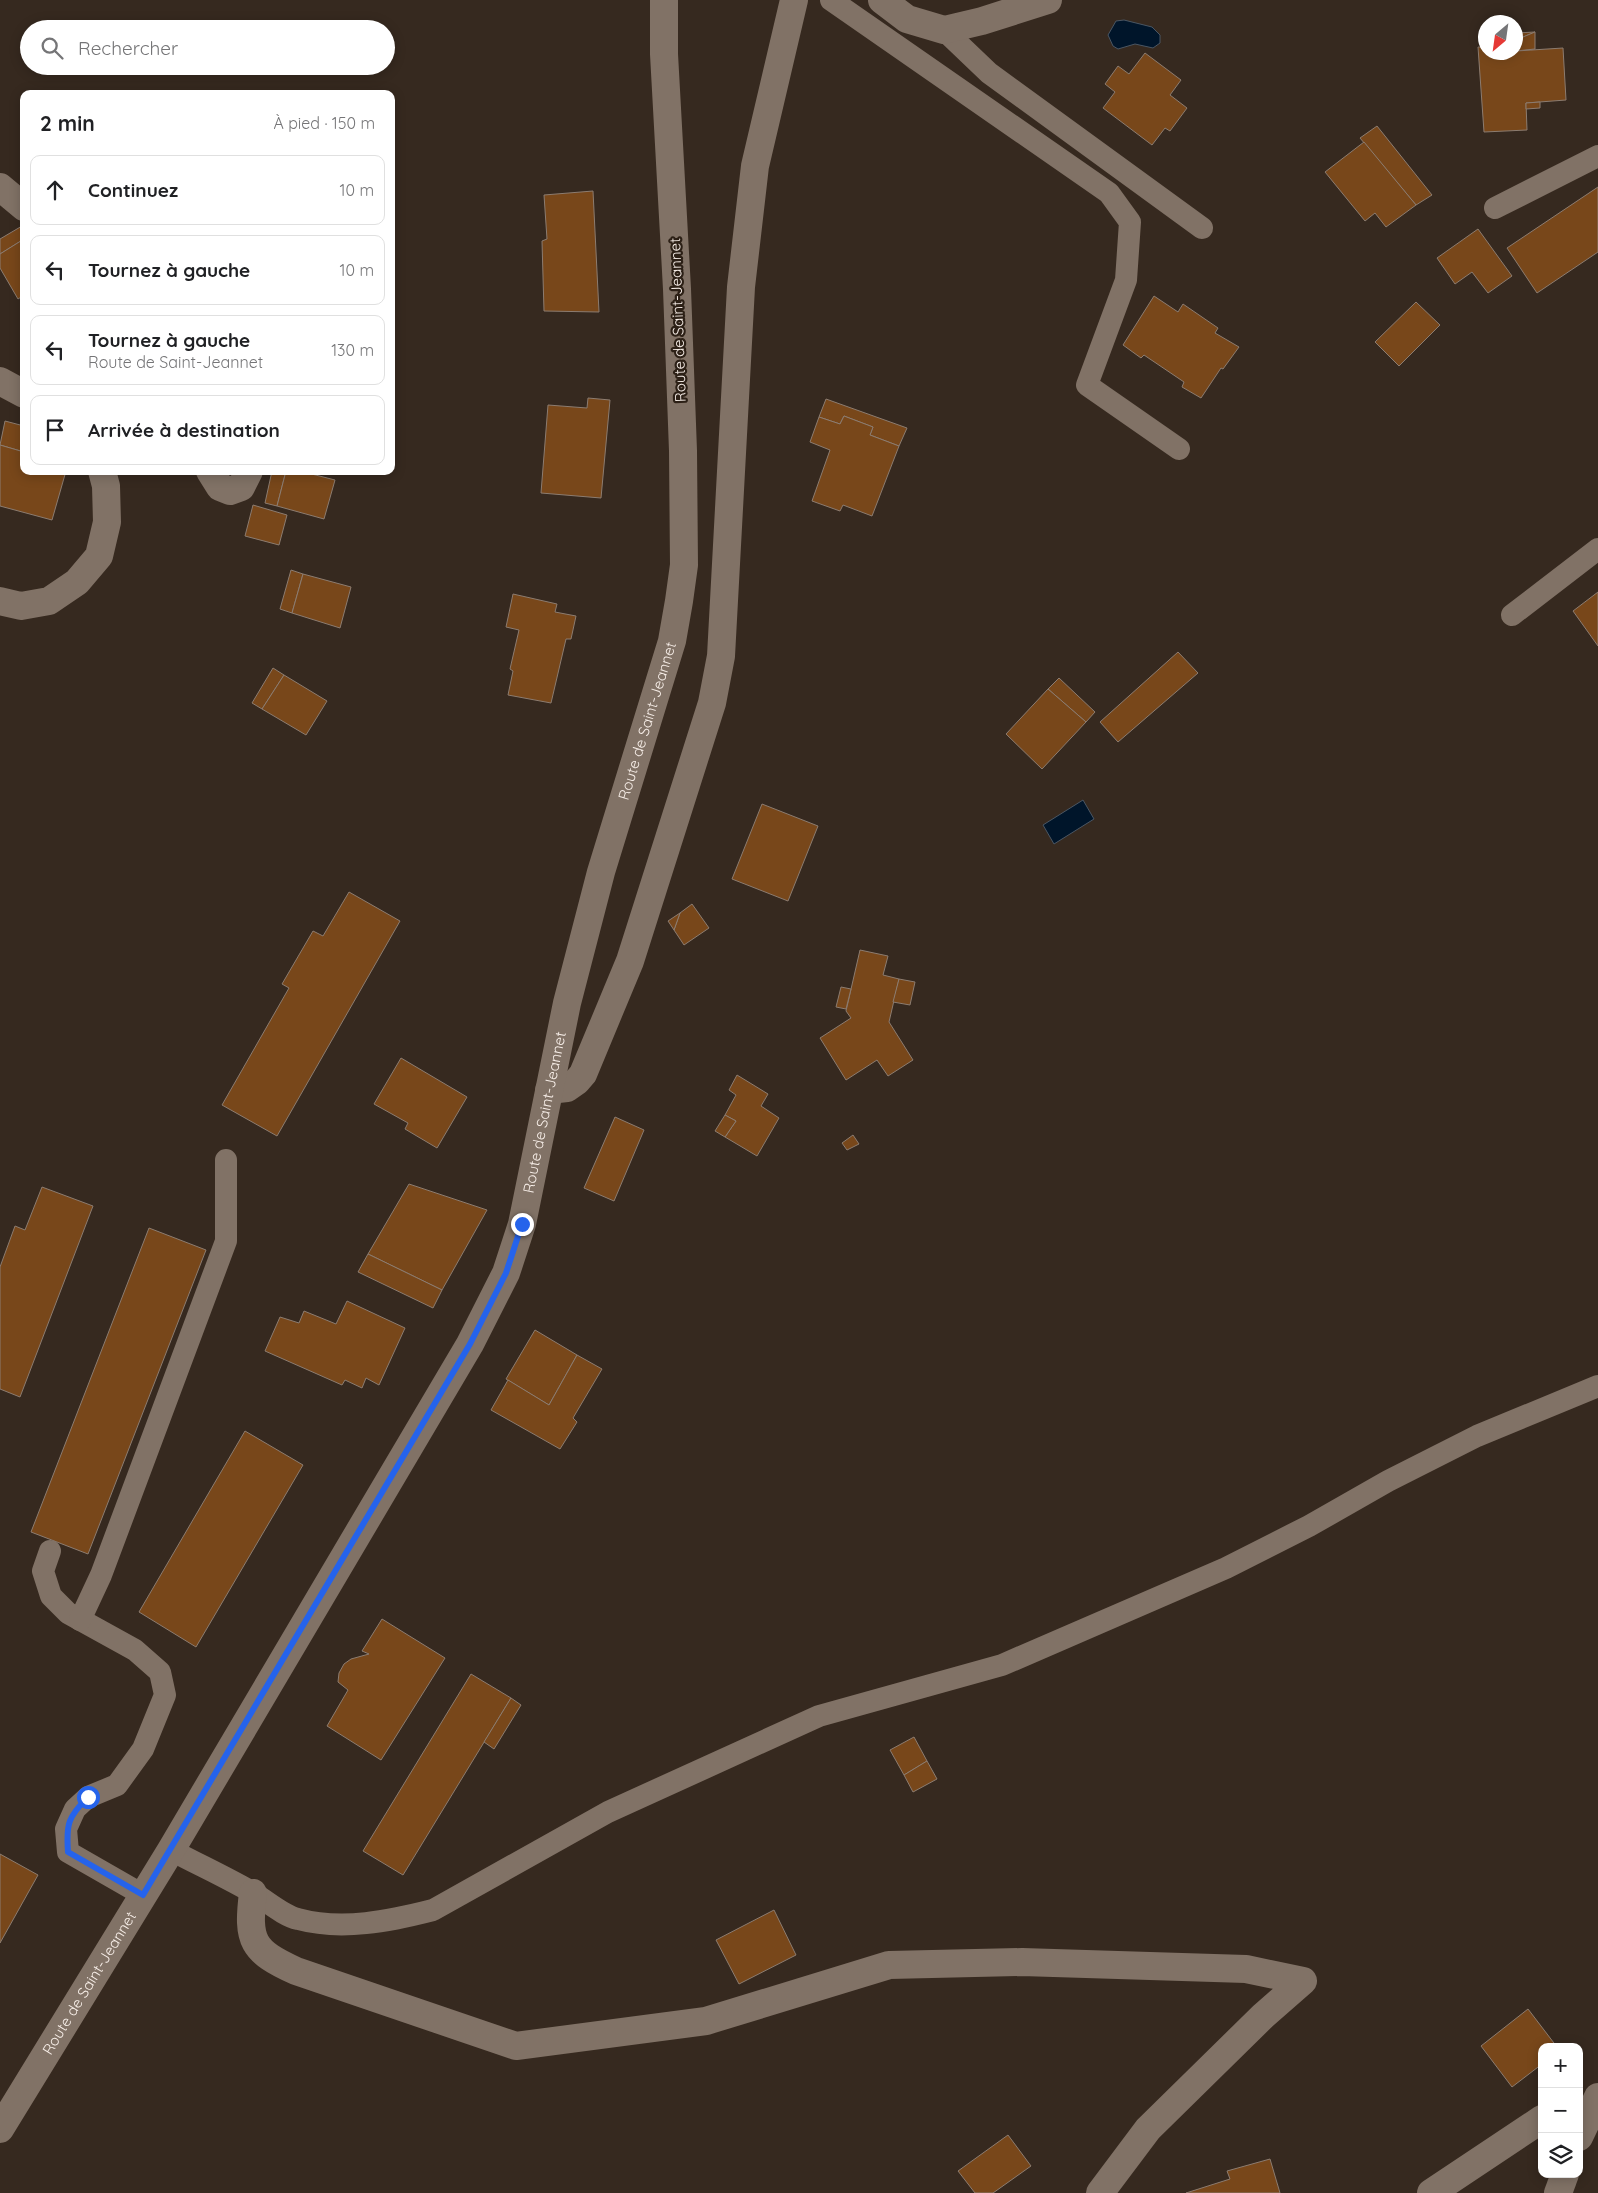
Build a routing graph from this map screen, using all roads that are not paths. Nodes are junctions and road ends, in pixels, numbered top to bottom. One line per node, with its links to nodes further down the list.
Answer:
1 (664, 0): 21 (street, Route de Saint-Jeannet)
2 (794, 0): 21 (street)
3 (831, 0): 14 (lane)
4 (882, 0): 6 (street)
5 (1048, 0): 6 (street)
6 (944, 30): 11 (lane)
7 (1598, 156): 10 (lane)
8 (0, 187): 9 (street)
9 (20, 204)
10 (1495, 208)
11 (1202, 228)
12 (0, 381): 13 (street)
13 (20, 392)
14 (1179, 449)
15 (103, 475): 19 (street)
16 (213, 475): 17 (street)
17 (246, 475)
18 (1598, 549): 20 (lane)
19 (0, 601)
20 (1512, 615)
21 (549, 1090): 26 (street, Route de Saint-Jeannet)
22 (226, 1160): 25 (lane)
23 (1598, 1386): 27 (lane)
24 (50, 1551): 25 (lane)
25 (80, 1620): 28 (lane)
26 (171, 1850): 27 (lane); 28 (street, Route de Saint-Jeannet)
27 (254, 1893): 34 (street)
28 (143, 1895): 31 (street, Route de Saint-Jeannet)
29 (1590, 2103): 32 (street)
30 (1538, 2122): 35 (street)
31 (0, 2129)
32 (1580, 2133)
33 (1564, 2178): 36 (street)
34 (1100, 2193)
35 (1431, 2193)
36 (1558, 2193)

